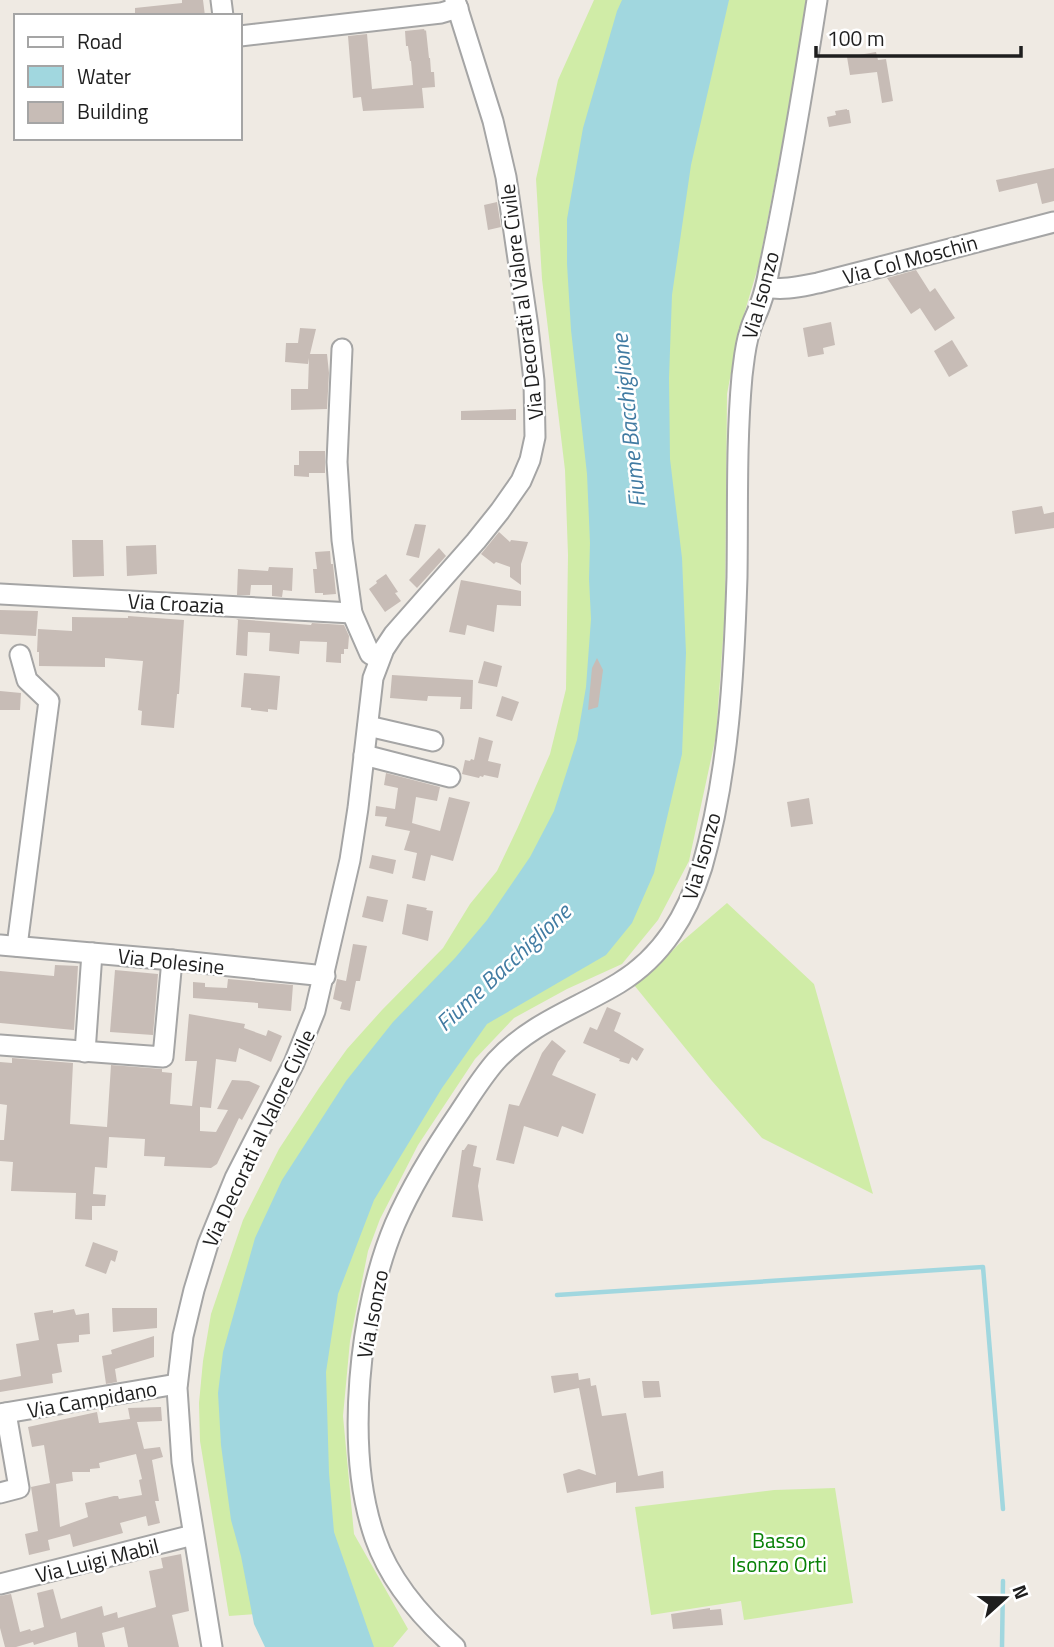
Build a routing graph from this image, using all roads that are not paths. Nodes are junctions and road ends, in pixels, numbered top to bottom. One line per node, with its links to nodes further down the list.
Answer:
1 (817, 0): 5 (street, Via Isonzo)
2 (457, 4): 3 (street); 10 (street, Via Decorati al Valore Civile)
3 (242, 36)
4 (1054, 222): 5 (street, Via Col Moschin)
5 (766, 287): 27 (street, Via Isonzo)
6 (342, 349): 8 (street)
7 (0, 594): 8 (street, Via Croazia)
8 (352, 613): 10 (street)
9 (20, 654): 15 (street, Via Polesine)
10 (379, 659): 11 (street, Via Decorati al Valore Civile)
11 (368, 726): 12 (street); 13 (street, Via Decorati al Valore Civile)
12 (433, 741)
13 (364, 755): 14 (street); 18 (street, Via Decorati al Valore Civile)
14 (450, 777)
15 (9, 946): 16 (street, Via Polesine)
16 (92, 953): 17 (street, Via Polesine); 20 (street)
17 (172, 960): 18 (street, Via Polesine); 20 (street)
18 (325, 976): 21 (street, Via Decorati al Valore Civile)
19 (0, 1045): 20 (street)
20 (85, 1052)
21 (177, 1384): 22 (street, Via Campidano); 24 (street, Via Decorati al Valore Civile)
22 (3, 1414): 23 (street, Via Campidano)
23 (0, 1493)
24 (193, 1535): 25 (street, Via Luigi Mabil); 26 (street, Via Decorati al Valore Civile)
25 (0, 1584)
26 (212, 1647)
27 (455, 1647)

